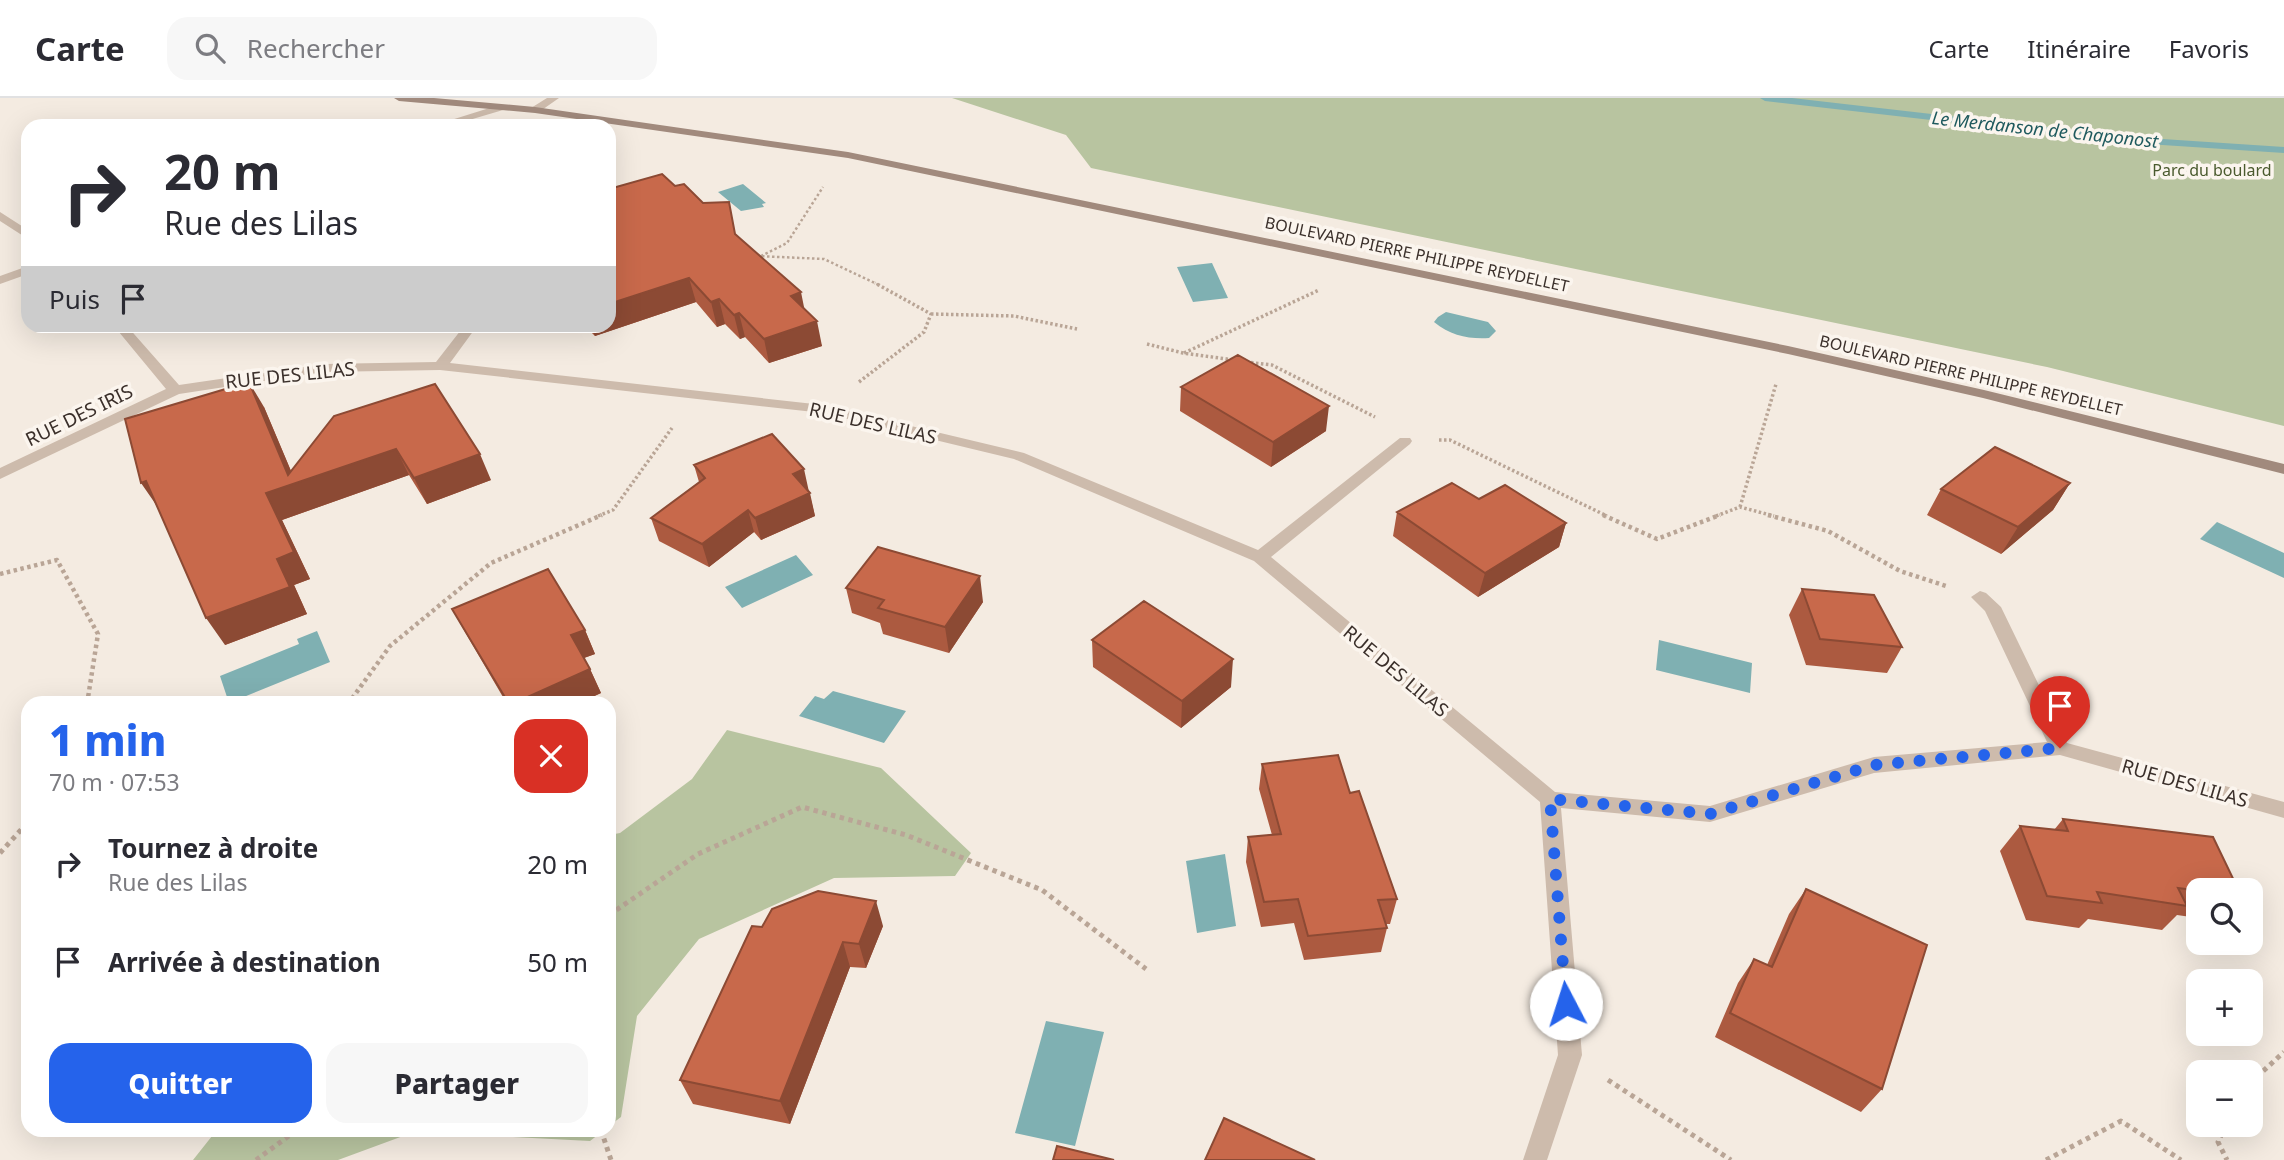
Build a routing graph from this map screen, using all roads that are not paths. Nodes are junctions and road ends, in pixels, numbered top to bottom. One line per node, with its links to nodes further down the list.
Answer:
1 (399, 98): 3 (main road, BOULEVARD PIERRE PHILIPPE REYDELLET)
2 (554, 98): 4 (street)
3 (499, 108): 4 (main road, BOULEVARD PIERRE PHILIPPE REYDELLET); 5 (street)
4 (535, 110): 6 (main road, BOULEVARD PIERRE PHILIPPE REYDELLET)
5 (461, 119)
6 (598, 119)
7 (616, 122): 17 (main road, BOULEVARD PIERRE PHILIPPE REYDELLET)
8 (0, 216): 9 (street)
9 (21, 230)
10 (21, 272): 11 (street)
11 (0, 280)
12 (126, 333): 15 (street)
13 (466, 333): 14 (street)
14 (440, 366): 15 (street, RUE DES LILAS); 19 (street, RUE DES LILAS)
15 (175, 390): 18 (street, RUE DES IRIS)
16 (1405, 441): 19 (street)
17 (2284, 469)
18 (0, 474)
19 (1260, 557): 22 (street, RUE DES LILAS)
20 (1980, 597): 21 (street)
21 (2060, 748): 22 (street, RUE DES LILAS); 23 (street, RUE DES LILAS)
22 (1550, 799): 24 (street)
23 (2284, 810)
24 (1535, 1160)

